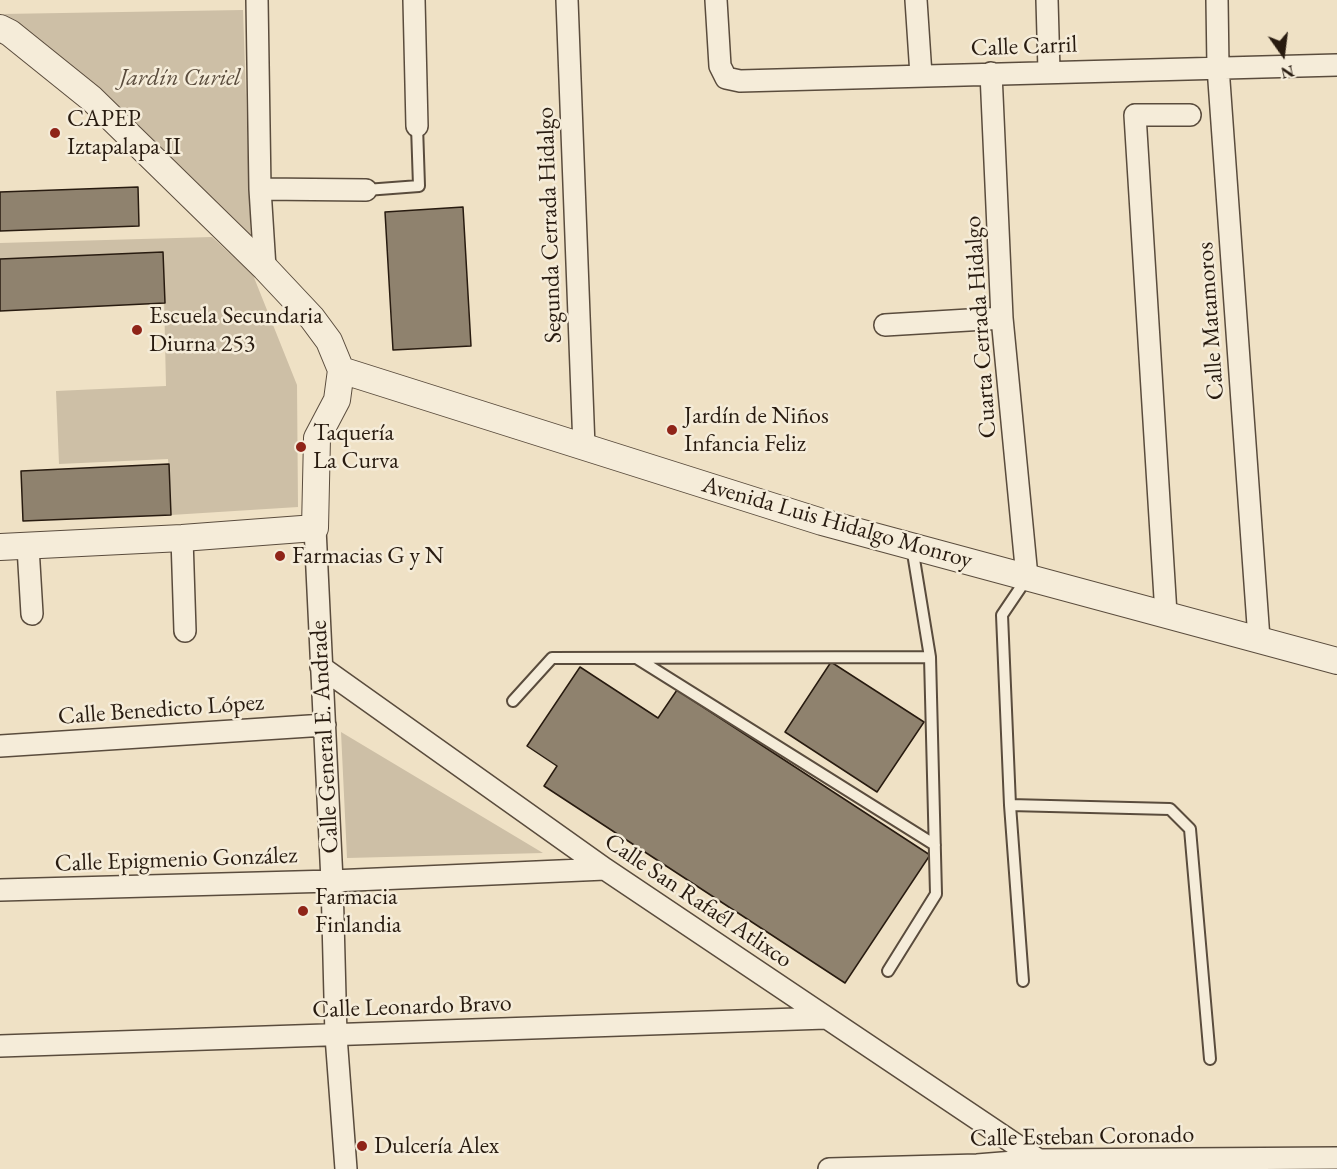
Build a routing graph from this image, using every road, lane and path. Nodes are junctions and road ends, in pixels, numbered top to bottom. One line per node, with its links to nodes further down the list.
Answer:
1 (257, 0): 16 (street)
2 (414, 0): 15 (street)
3 (567, 0): 22 (street, Segunda Cerrada Hidalgo)
4 (716, 0): 13 (street, Calle Carril)
5 (916, 0): 13 (street)
6 (1047, 0): 11 (street)
7 (1217, 0): 10 (street, Calle Matamoros)
8 (0, 28): 18 (street, Calle General E. Andrade)
9 (1337, 65): 10 (street, Calle Carril)
10 (1218, 67): 11 (street, Calle Carril); 32 (street, Calle Matamoros)
11 (1049, 72): 12 (street, Calle Carril)
12 (991, 73): 13 (street, Calle Carril); 19 (street, Cuarta Cerrada Hidalgo)
13 (921, 75)
14 (1190, 115): 30 (street)
15 (417, 126): 17 (lane)
16 (260, 189): 17 (street); 18 (street)
17 (366, 190)
18 (265, 268): 21 (street, Calle General E. Andrade)
19 (1002, 318): 20 (street); 28 (street, Cuarta Cerrada Hidalgo)
20 (885, 325)
21 (341, 370): 22 (street, Avenida Luis Hidalgo Monroy); 23 (street, Calle General E. Andrade)
22 (584, 447): 25 (street, Avenida Luis Hidalgo Monroy)
23 (315, 528): 24 (street); 36 (street, Calle General E. Andrade)
24 (182, 538): 27 (street); 31 (street)
25 (912, 546): 28 (street, Avenida Luis Hidalgo Monroy); 33 (lane)
26 (0, 547): 27 (street)
27 (28, 547): 29 (street)
28 (1027, 578): 30 (street, Avenida Luis Hidalgo Monroy); 40 (lane)
29 (32, 614)
30 (1166, 614): 32 (street, Avenida Luis Hidalgo Monroy)
31 (185, 632)
32 (1259, 639): 35 (street, Avenida Luis Hidalgo Monroy)
33 (930, 657): 34 (lane); 41 (lane)
34 (637, 659): 37 (lane); 41 (lane)
35 (1337, 661)
36 (321, 667): 38 (street, Calle General E. Andrade); 42 (street, Calle San Rafaél Atlixco)
37 (513, 701)
38 (324, 724): 39 (street, Calle Benedicto López); 43 (street, Calle General E. Andrade)
39 (0, 746)
40 (1010, 805): 46 (lane); 50 (lane)
41 (935, 845): 45 (lane)
42 (605, 869): 43 (street, Calle Epigmenio González); 47 (street, Calle San Rafaél Atlixco)
43 (332, 881): 44 (street, Calle Epigmenio González); 48 (street, Calle General E. Andrade)
44 (0, 890)
45 (888, 971)
46 (1023, 981)
47 (826, 1018): 48 (street, Calle Leonardo Bravo); 52 (street, Calle San Rafaél Atlixco)
48 (336, 1036): 49 (street, Calle Leonardo Bravo); 54 (street, Calle General E. Andrade)
49 (0, 1046)
50 (1210, 1059)
51 (1337, 1158): 52 (street, Calle Esteban Coronado)
52 (1045, 1165): 53 (street, Calle Esteban Coronado)
53 (977, 1167): 55 (street, Calle Esteban Coronado)
54 (346, 1169)
55 (829, 1169)

